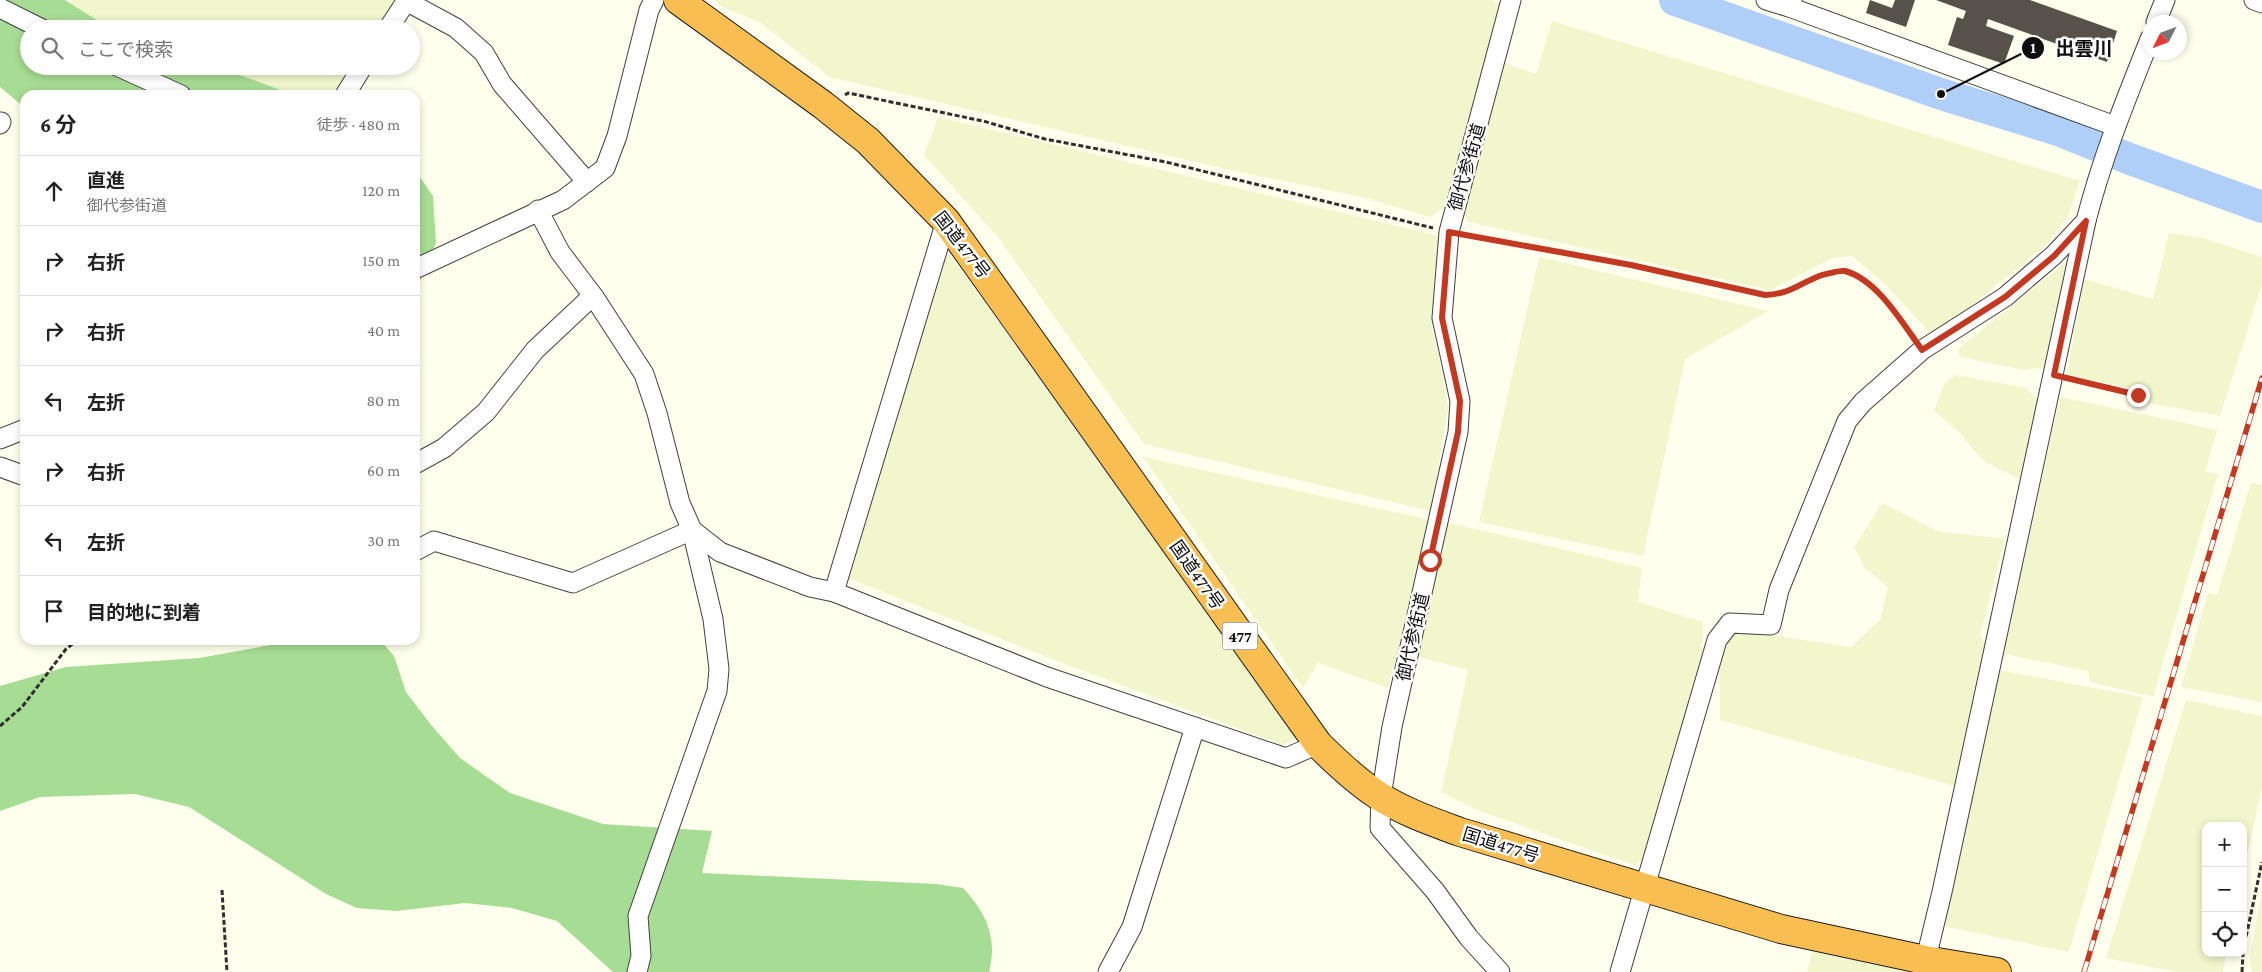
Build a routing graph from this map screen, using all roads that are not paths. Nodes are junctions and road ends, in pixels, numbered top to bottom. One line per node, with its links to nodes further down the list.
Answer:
1 (654, 0): 20 (street)
2 (678, 0): 22 (highway, 国道477号 / 477)
3 (1511, 0): 36 (street, 御代参街道)
4 (1766, 0): 8 (street)
5 (2165, 0): 11 (street)
6 (2254, 0): 9 (street)
7 (406, 1): 13 (street); 20 (street)
8 (1790, 3): 19 (street)
9 (2262, 3)
10 (0, 8): 12 (street)
11 (2159, 15)
12 (24, 20)
13 (394, 20)
14 (2142, 59): 19 (street)
15 (137, 75): 17 (street)
16 (357, 75): 18 (street)
17 (170, 90)
18 (348, 90)
19 (2113, 131): 23 (street)
20 (587, 182): 21 (street)
21 (538, 210): 24 (street); 25 (street)
22 (946, 221): 33 (street); 35 (highway, 国道477号 / 477)
23 (2086, 221): 37 (street); 38 (street)
24 (420, 267)
25 (594, 297): 28 (street); 31 (street)
26 (20, 431): 27 (street)
27 (0, 439)
28 (420, 461)
29 (0, 467): 30 (street)
30 (20, 474)
31 (692, 530): 32 (street); 33 (street); 39 (street)
32 (420, 548)
33 (834, 592): 34 (street)
34 (1195, 727): 35 (street); 40 (street)
35 (1318, 744): 36 (highway, 国道477号 / 477)
36 (1381, 797): 37 (highway, 国道477号 / 477); 41 (street, 御代参街道)
37 (1645, 888): 38 (highway, 国道477号 / 477); 42 (street)
38 (1924, 966): 43 (highway, 国道477号 / 477)
39 (636, 972)
40 (1108, 972)
41 (1500, 972)
42 (1620, 972)
43 (1997, 972)

